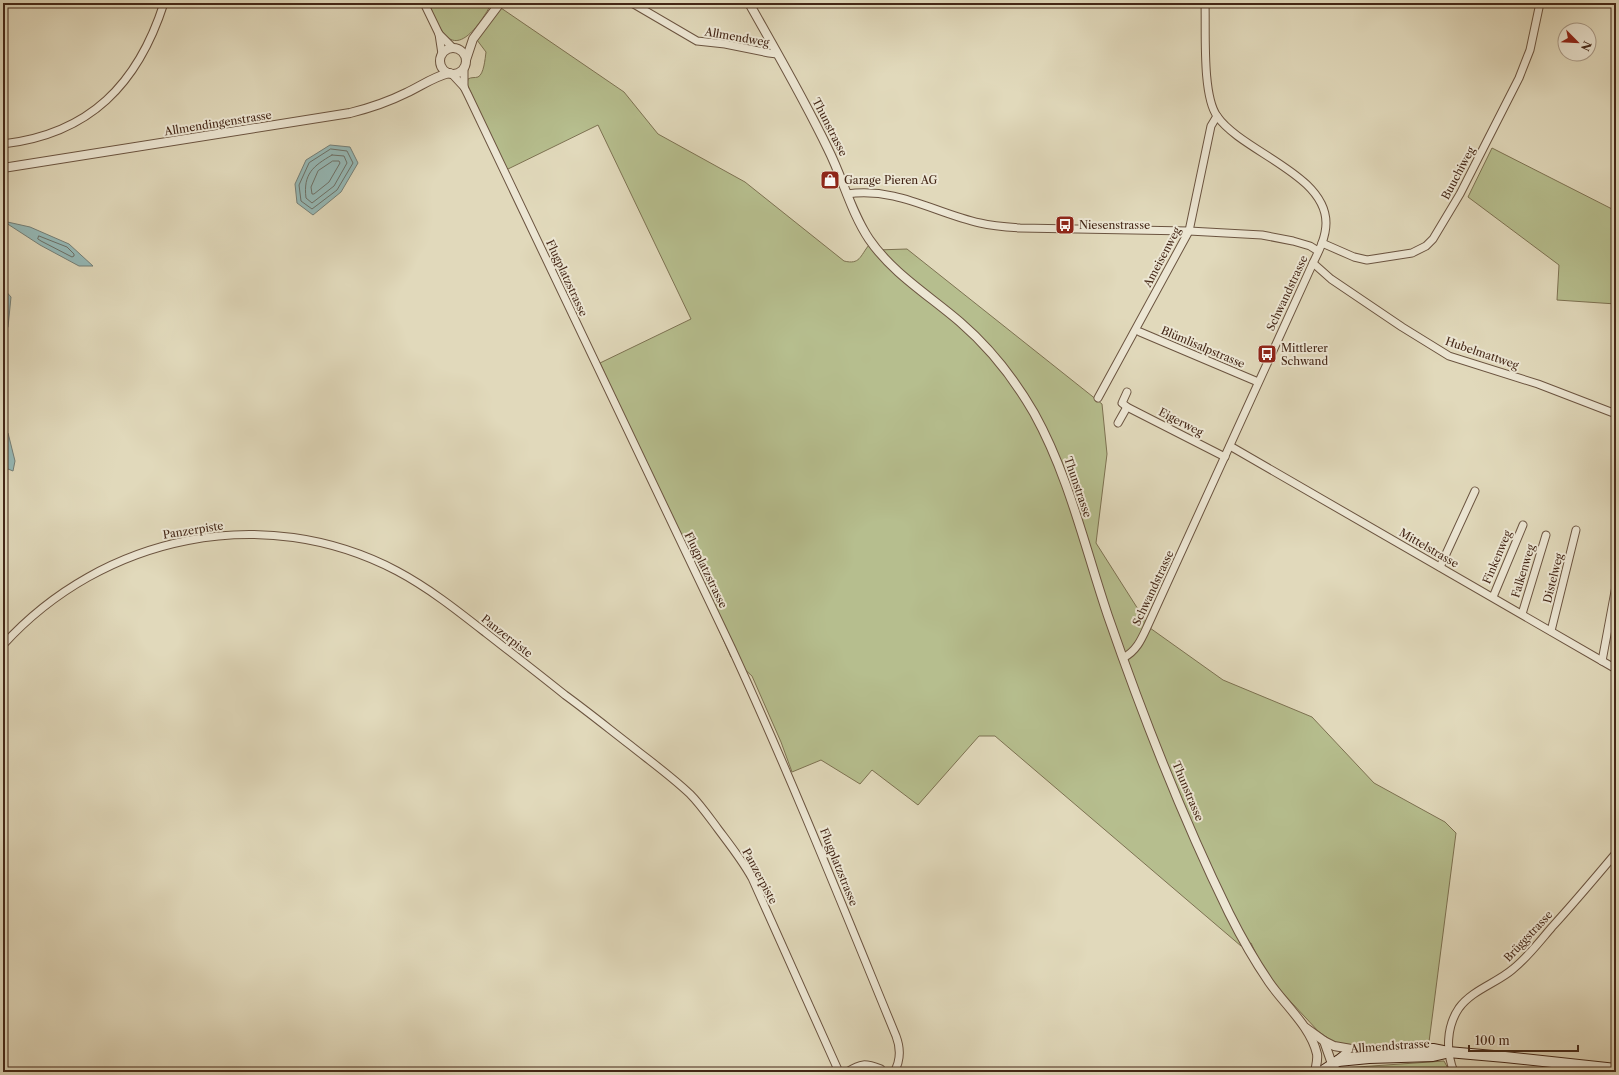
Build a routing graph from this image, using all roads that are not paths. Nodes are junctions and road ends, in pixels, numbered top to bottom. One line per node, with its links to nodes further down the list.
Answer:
1 (164, 3): 19 (street)
2 (424, 3): 8 (street)
3 (500, 3): 9 (street)
4 (632, 3): 12 (street, Allmendweg)
5 (749, 3): 12 (street, Thunstrasse)
6 (1205, 3): 18 (street, Schwandstrasse)
7 (1540, 3): 23 (street, Buuchiweg)
8 (439, 34): 10 (street); 11 (street)
9 (473, 39): 10 (street); 14 (street)
10 (455, 48): 11 (street); 14 (street)
11 (442, 54): 13 (street)
12 (777, 54): 21 (street, Thunstrasse)
13 (440, 63): 15 (street); 16 (street, Allmendingenstrasse)
14 (465, 64): 15 (street); 17 (street, Flugplatzstrasse)
15 (450, 73): 16 (street, Allmendingenstrasse); 17 (street, Flugplatzstrasse)
16 (430, 79): 20 (street, Allmendingenstrasse)
17 (464, 87): 59 (street, Flugplatzstrasse)
18 (1216, 116): 22 (street, Ameisenweg); 23 (street, Schwandstrasse)
19 (3, 144)
20 (3, 168)
21 (847, 194): 22 (street); 45 (street, Thunstrasse)
22 (1189, 231): 24 (street); 29 (street, Ameisenweg)
23 (1322, 243): 24 (street, Schwandstrasse)
24 (1318, 251): 25 (street, Schwandstrasse)
25 (1313, 263): 27 (street, Schwandstrasse); 31 (street, Hubelmattweg)
26 (1140, 332): 27 (street, Blümlisalpstrasse)
27 (1258, 382): 33 (street, Schwandstrasse)
28 (1127, 392): 30 (street)
29 (1098, 398)
30 (1127, 407): 32 (street); 34 (street, Eigerweg)
31 (1616, 414)
32 (1118, 423)
33 (1230, 446): 34 (street, Schwandstrasse); 39 (street, Mittelstrasse)
34 (1225, 457): 45 (street, Schwandstrasse)
35 (1475, 491): 39 (street)
36 (1523, 525): 41 (street, Finkenweg)
37 (1576, 530): 43 (street, Distelweg)
38 (1546, 535): 42 (street, Falkenweg)
39 (1440, 567): 41 (street, Mittelstrasse)
40 (1616, 586): 46 (street)
41 (1493, 597): 42 (street, Mittelstrasse)
42 (1522, 614): 43 (street, Mittelstrasse)
43 (1552, 631): 46 (street, Mittelstrasse)
44 (3, 645): 57 (street, Panzerpiste)
45 (1123, 658): 49 (street, Thunstrasse)
46 (1602, 660): 47 (street, Mittelstrasse)
47 (1616, 669)
48 (1616, 853): 53 (street, Brüggstrasse)
49 (1305, 1028): 50 (street, Thunstrasse); 51 (street, Thunstrasse)
50 (1312, 1040): 54 (street, Thunstrasse); 60 (street, Thunstrasse)
51 (1324, 1041): 52 (street, Thunstrasse); 54 (street)
52 (1362, 1051): 53 (main road, Allmendstrasse); 54 (main road)
53 (1448, 1052): 54 (main road, Allmendstrasse); 56 (main road); 62 (street, Brüggstrasse)
54 (1335, 1062): 61 (main road)
55 (881, 1070): 58 (street)
56 (1616, 1070)
57 (839, 1072)
58 (847, 1072)
59 (894, 1072)
60 (1315, 1072)
61 (1322, 1072)
62 (1454, 1072)

